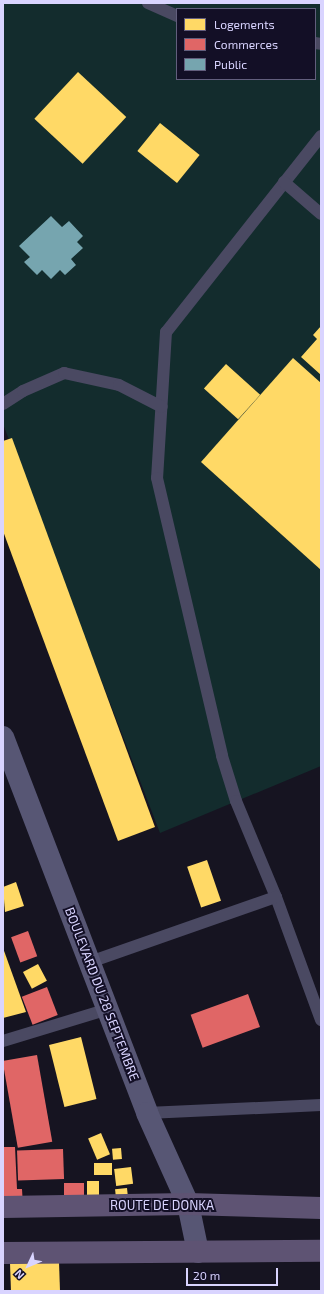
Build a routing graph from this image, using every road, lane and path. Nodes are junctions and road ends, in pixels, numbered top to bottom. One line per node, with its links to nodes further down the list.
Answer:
1 (148, 3): 2 (lane)
2 (176, 16)
3 (321, 136): 4 (lane)
4 (284, 182): 5 (lane); 7 (lane)
5 (321, 214)
6 (3, 404): 7 (lane)
7 (162, 408): 9 (lane)
8 (3, 737): 10 (main road, BOULEVARD DU 28 SEPTEMBRE)
9 (276, 897): 10 (lane); 12 (lane)
10 (90, 962): 11 (main road, BOULEVARD DU 28 SEPTEMBRE)
11 (108, 1010): 13 (lane); 15 (main road, BOULEVARD DU 28 SEPTEMBRE)
12 (321, 1020)
13 (3, 1041)
14 (321, 1105): 15 (lane)
15 (147, 1113): 16 (main road, BOULEVARD DU 28 SEPTEMBRE)
16 (188, 1204): 17 (main road, ROUTE DE DONKA); 18 (main road, ROUTE DE DONKA); 20 (main road, BOULEVARD DU 28 SEPTEMBRE)
17 (3, 1207)
18 (321, 1208)
19 (321, 1251): 20 (main road)
20 (198, 1252): 21 (main road)
21 (3, 1253)

